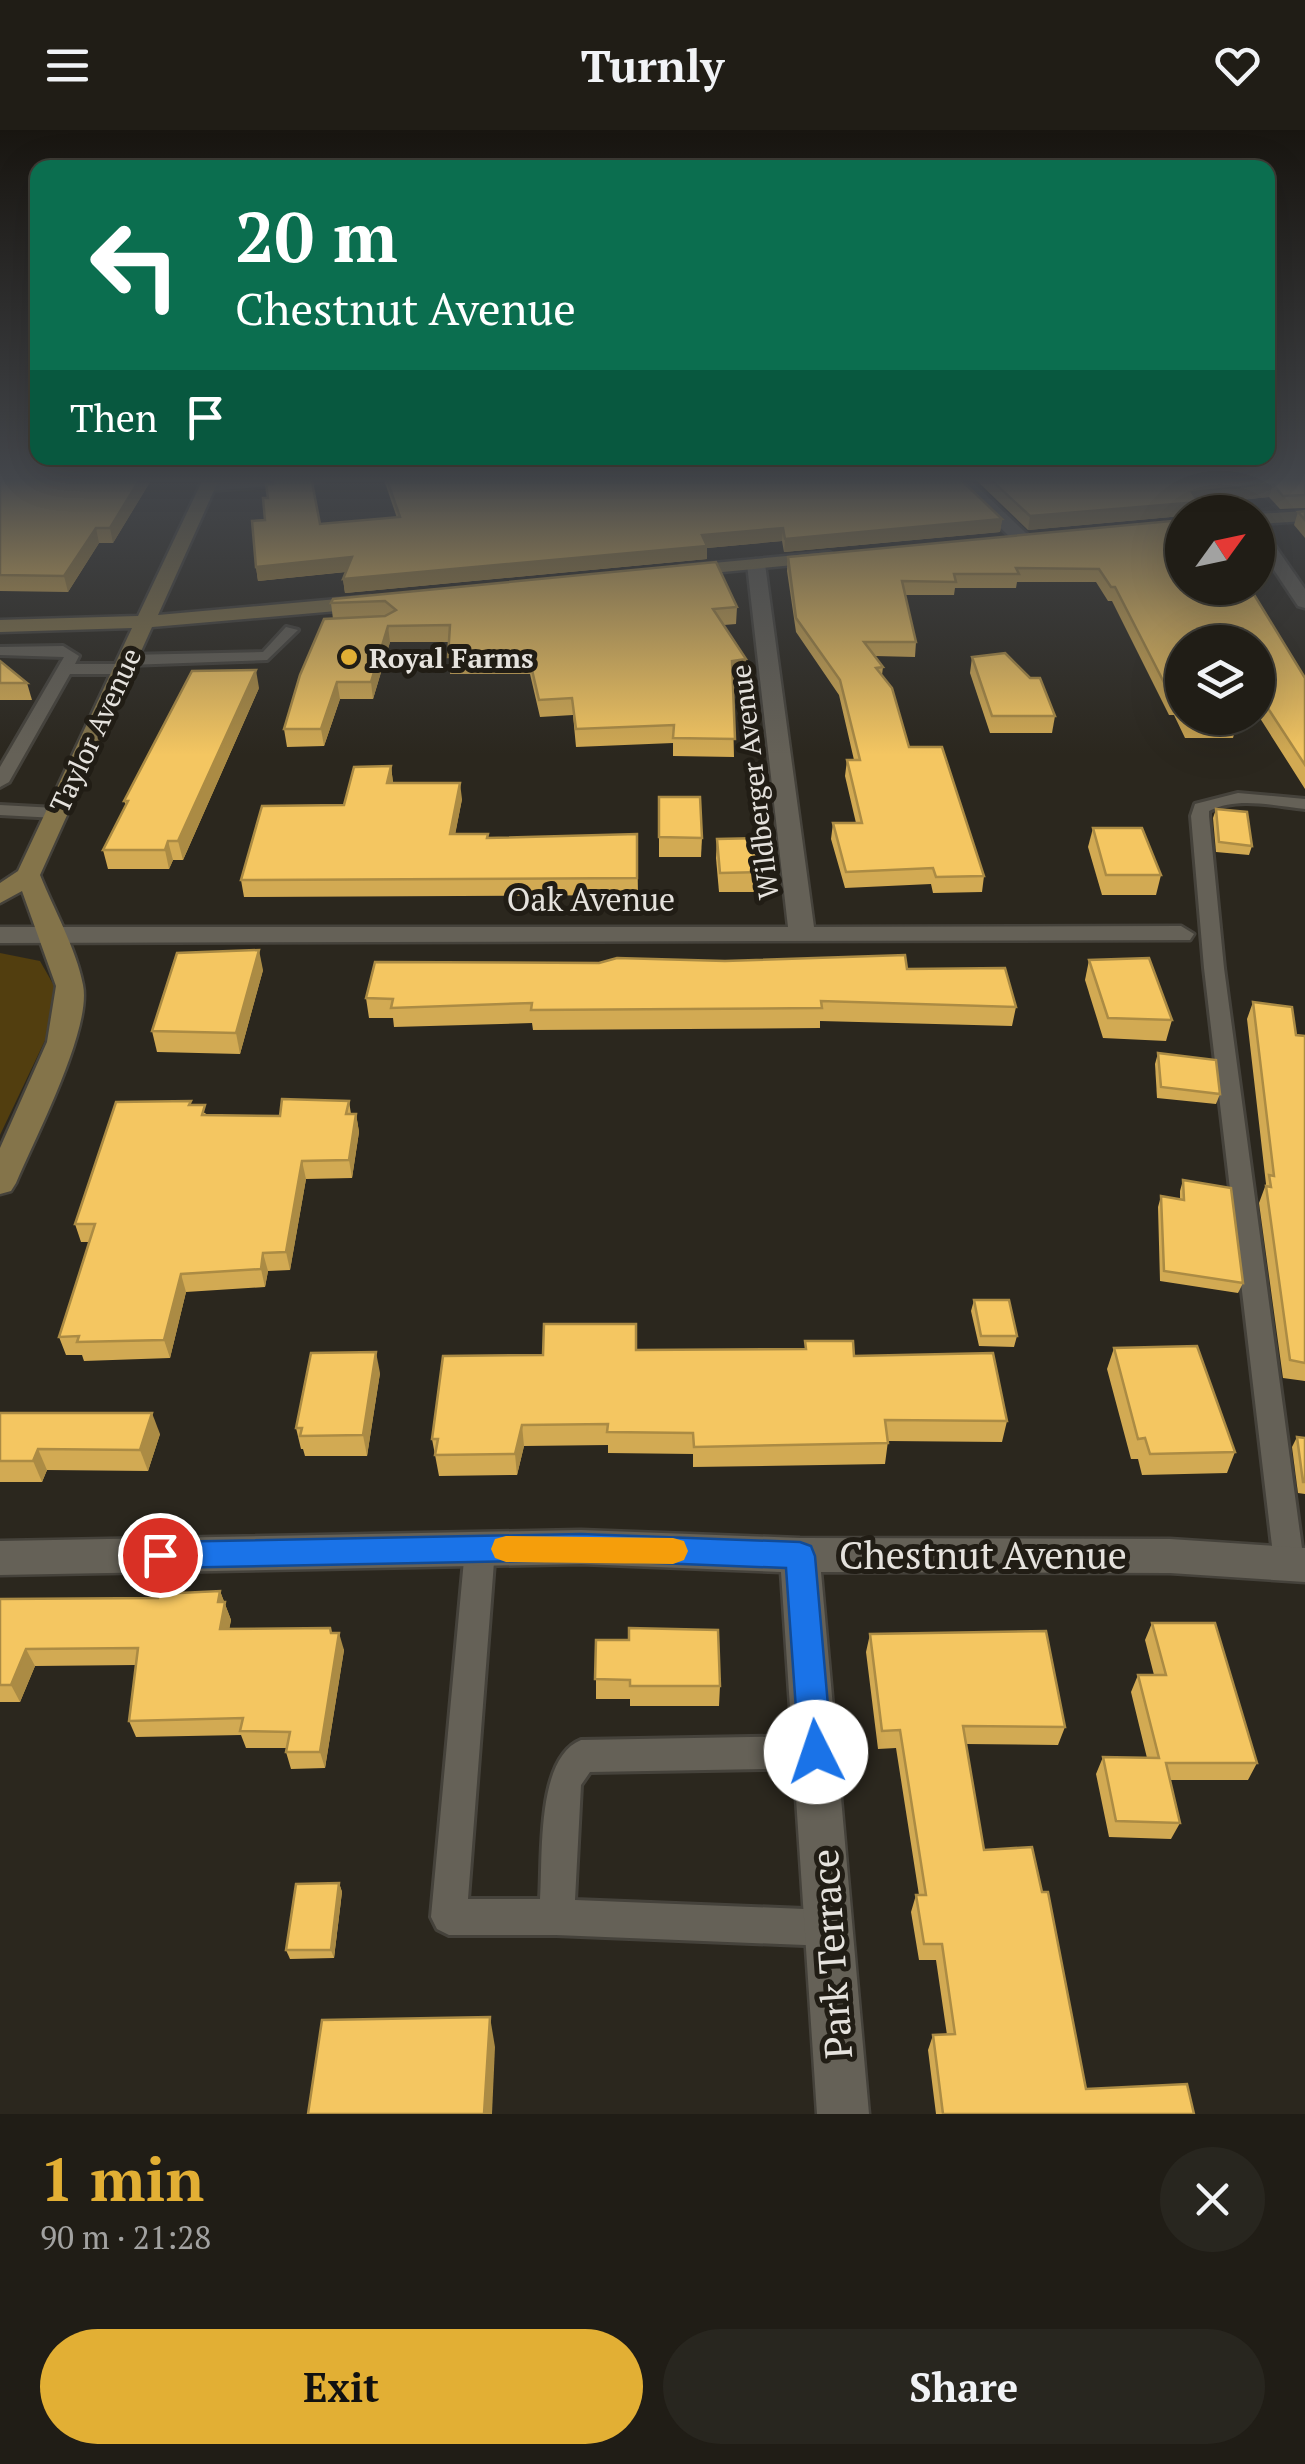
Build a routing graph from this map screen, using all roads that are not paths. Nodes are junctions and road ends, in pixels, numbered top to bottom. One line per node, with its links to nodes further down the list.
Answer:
1 (169, 570): 9 (main road, Taylor Avenue)
2 (696, 570): 5 (main road)
3 (757, 570): 21 (street, Wildberger Avenue)
4 (1283, 570): 7 (street)
5 (660, 573)
6 (393, 600): 8 (main road)
7 (1305, 602)
8 (290, 620): 9 (main road); 11 (lane); 13 (lane)
9 (145, 622): 10 (main road); 13 (main road, Taylor Avenue)
10 (0, 626)
11 (310, 629)
12 (0, 651): 14 (lane)
13 (125, 664): 14 (lane); 18 (main road, Taylor Avenue)
14 (64, 669): 15 (lane)
15 (0, 782)
16 (1305, 804): 29 (lane)
17 (0, 810): 18 (lane)
18 (56, 813): 19 (main road, Taylor Avenue)
19 (28, 875): 20 (main road); 24 (main road)
20 (0, 895)
21 (802, 934): 22 (street, Oak Avenue); 24 (street, Oak Avenue)
22 (1181, 934)
23 (0, 935): 24 (street, Oak Avenue)
24 (50, 935): 25 (main road)
25 (0, 1183)
26 (480, 1549): 27 (street, Chestnut Avenue); 28 (street, Chestnut Avenue); 31 (lane)
27 (800, 1556): 29 (street, Chestnut Avenue); 30 (street, Park Terrace)
28 (0, 1558)
29 (1297, 1564)
30 (816, 1752): 31 (lane); 32 (street, Park Terrace)
31 (556, 1917): 32 (lane)
32 (829, 1928): 33 (street, Park Terrace)
33 (843, 2114)

